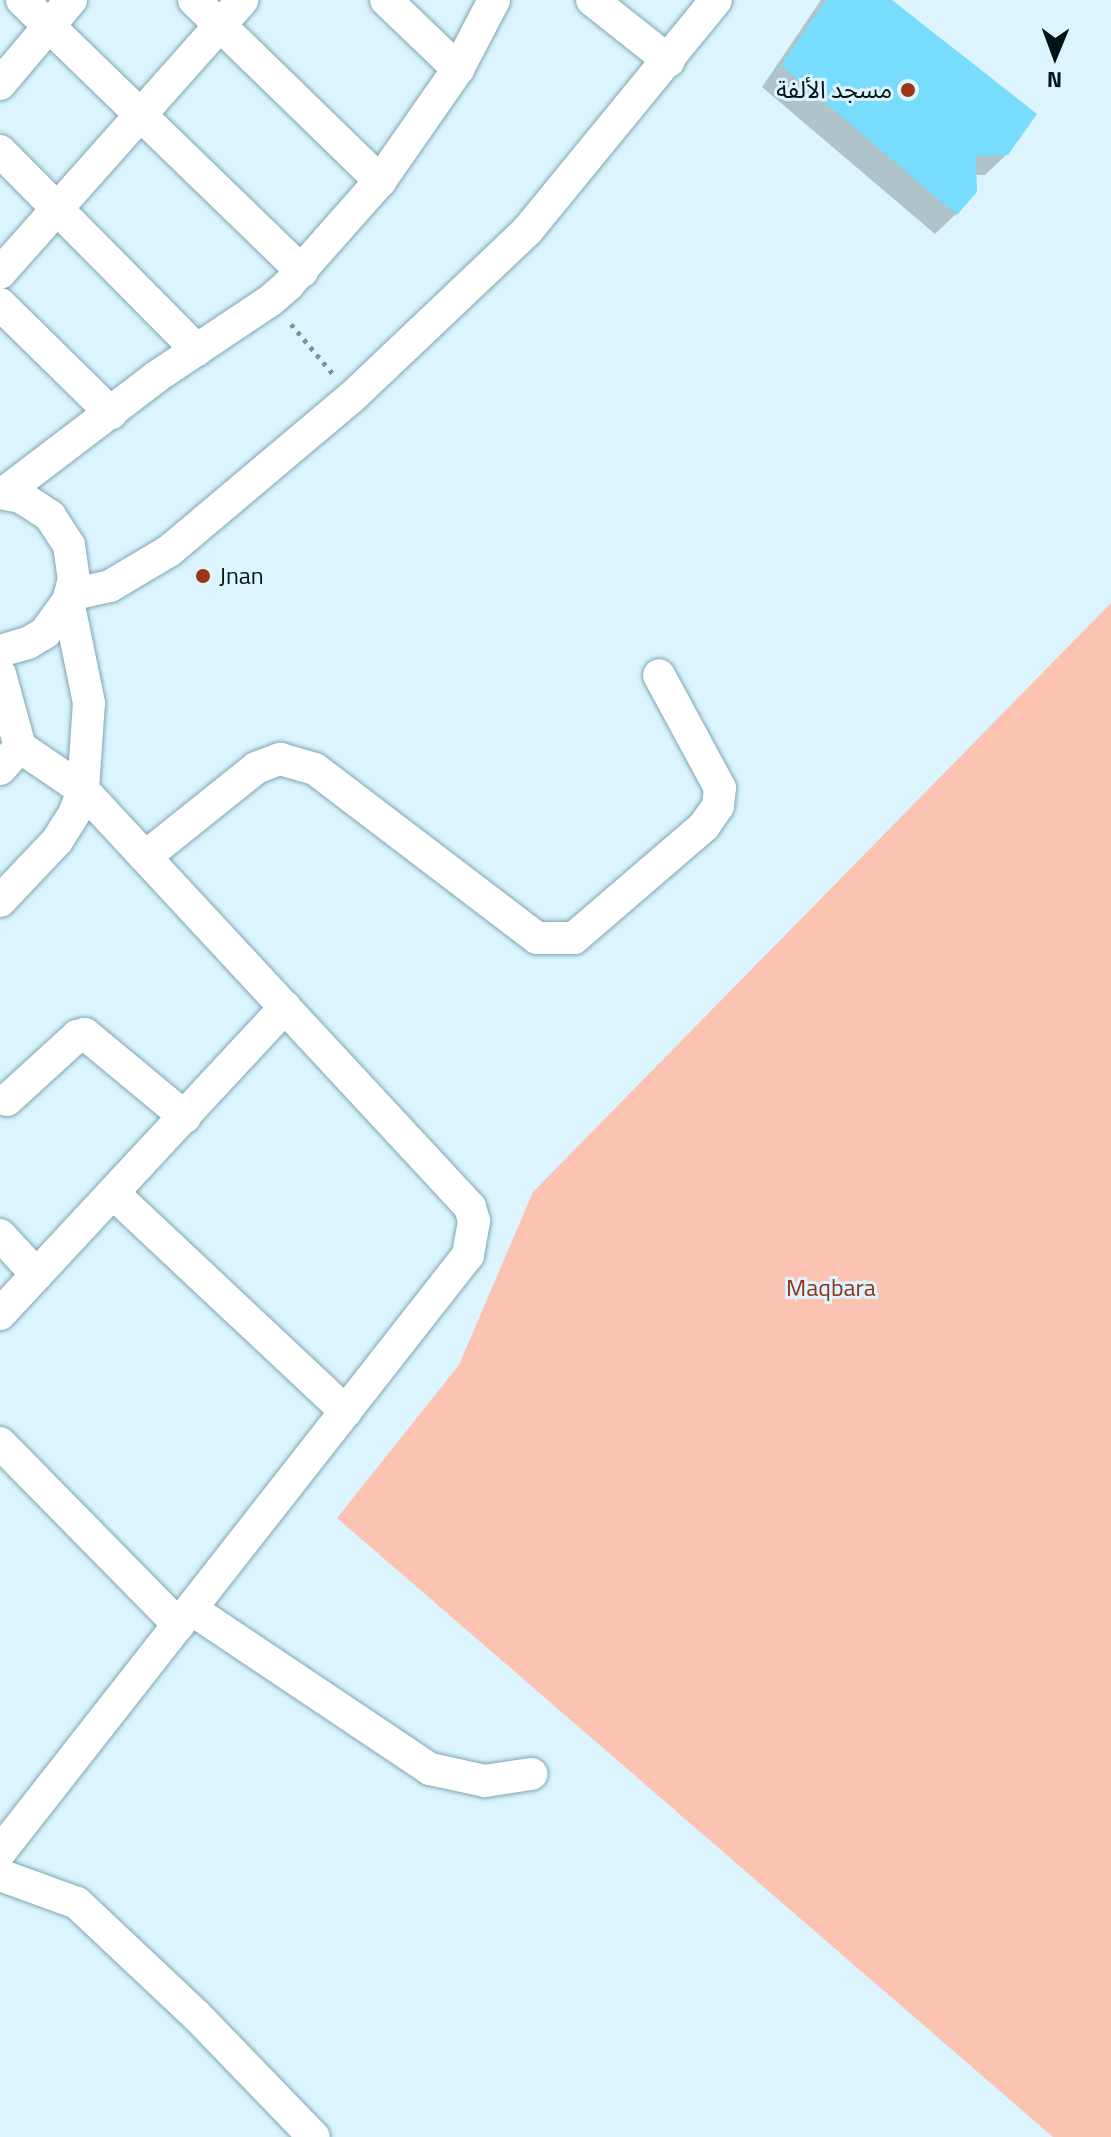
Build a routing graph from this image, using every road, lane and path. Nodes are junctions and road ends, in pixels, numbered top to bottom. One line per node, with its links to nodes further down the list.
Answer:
1 (22, 0): 9 (street)
2 (71, 0): 9 (street)
3 (194, 0): 10 (street)
4 (242, 0): 10 (street)
5 (386, 0): 12 (street)
6 (494, 0): 12 (street)
7 (592, 0): 11 (street)
8 (716, 0): 11 (street)
9 (49, 25): 13 (street); 14 (street)
10 (220, 25): 14 (street); 16 (street)
11 (669, 61): 23 (street)
12 (458, 69): 16 (street)
13 (0, 84)
14 (139, 114): 17 (street); 18 (street)
15 (0, 151): 17 (street)
16 (380, 181): 18 (street)
17 (57, 207): 19 (street); 22 (street)
18 (302, 271): 20 (street)
19 (0, 273)
20 (271, 300): 22 (street); 23 (path)
21 (0, 304): 24 (street)
22 (197, 350): 24 (street)
23 (352, 397): 26 (street)
24 (111, 413): 25 (street)
25 (2, 493): 26 (street)
26 (69, 598): 27 (street); 31 (street)
27 (0, 651)
28 (0, 674): 30 (street)
29 (659, 675): 32 (street)
30 (10, 758): 31 (street)
31 (83, 790): 32 (street); 33 (street)
32 (145, 857): 34 (street)
33 (0, 901)
34 (285, 1007): 36 (street); 41 (street)
35 (2, 1100): 36 (street)
36 (185, 1117): 37 (street)
37 (114, 1194): 39 (street); 41 (street)
38 (0, 1235): 39 (street)
39 (37, 1275): 40 (street)
40 (0, 1314)
41 (346, 1412): 43 (street)
42 (0, 1443): 43 (street)
43 (185, 1617): 44 (street); 45 (street)
44 (531, 1774)
45 (0, 1852)
46 (0, 1875): 47 (street)
47 (314, 2137)

